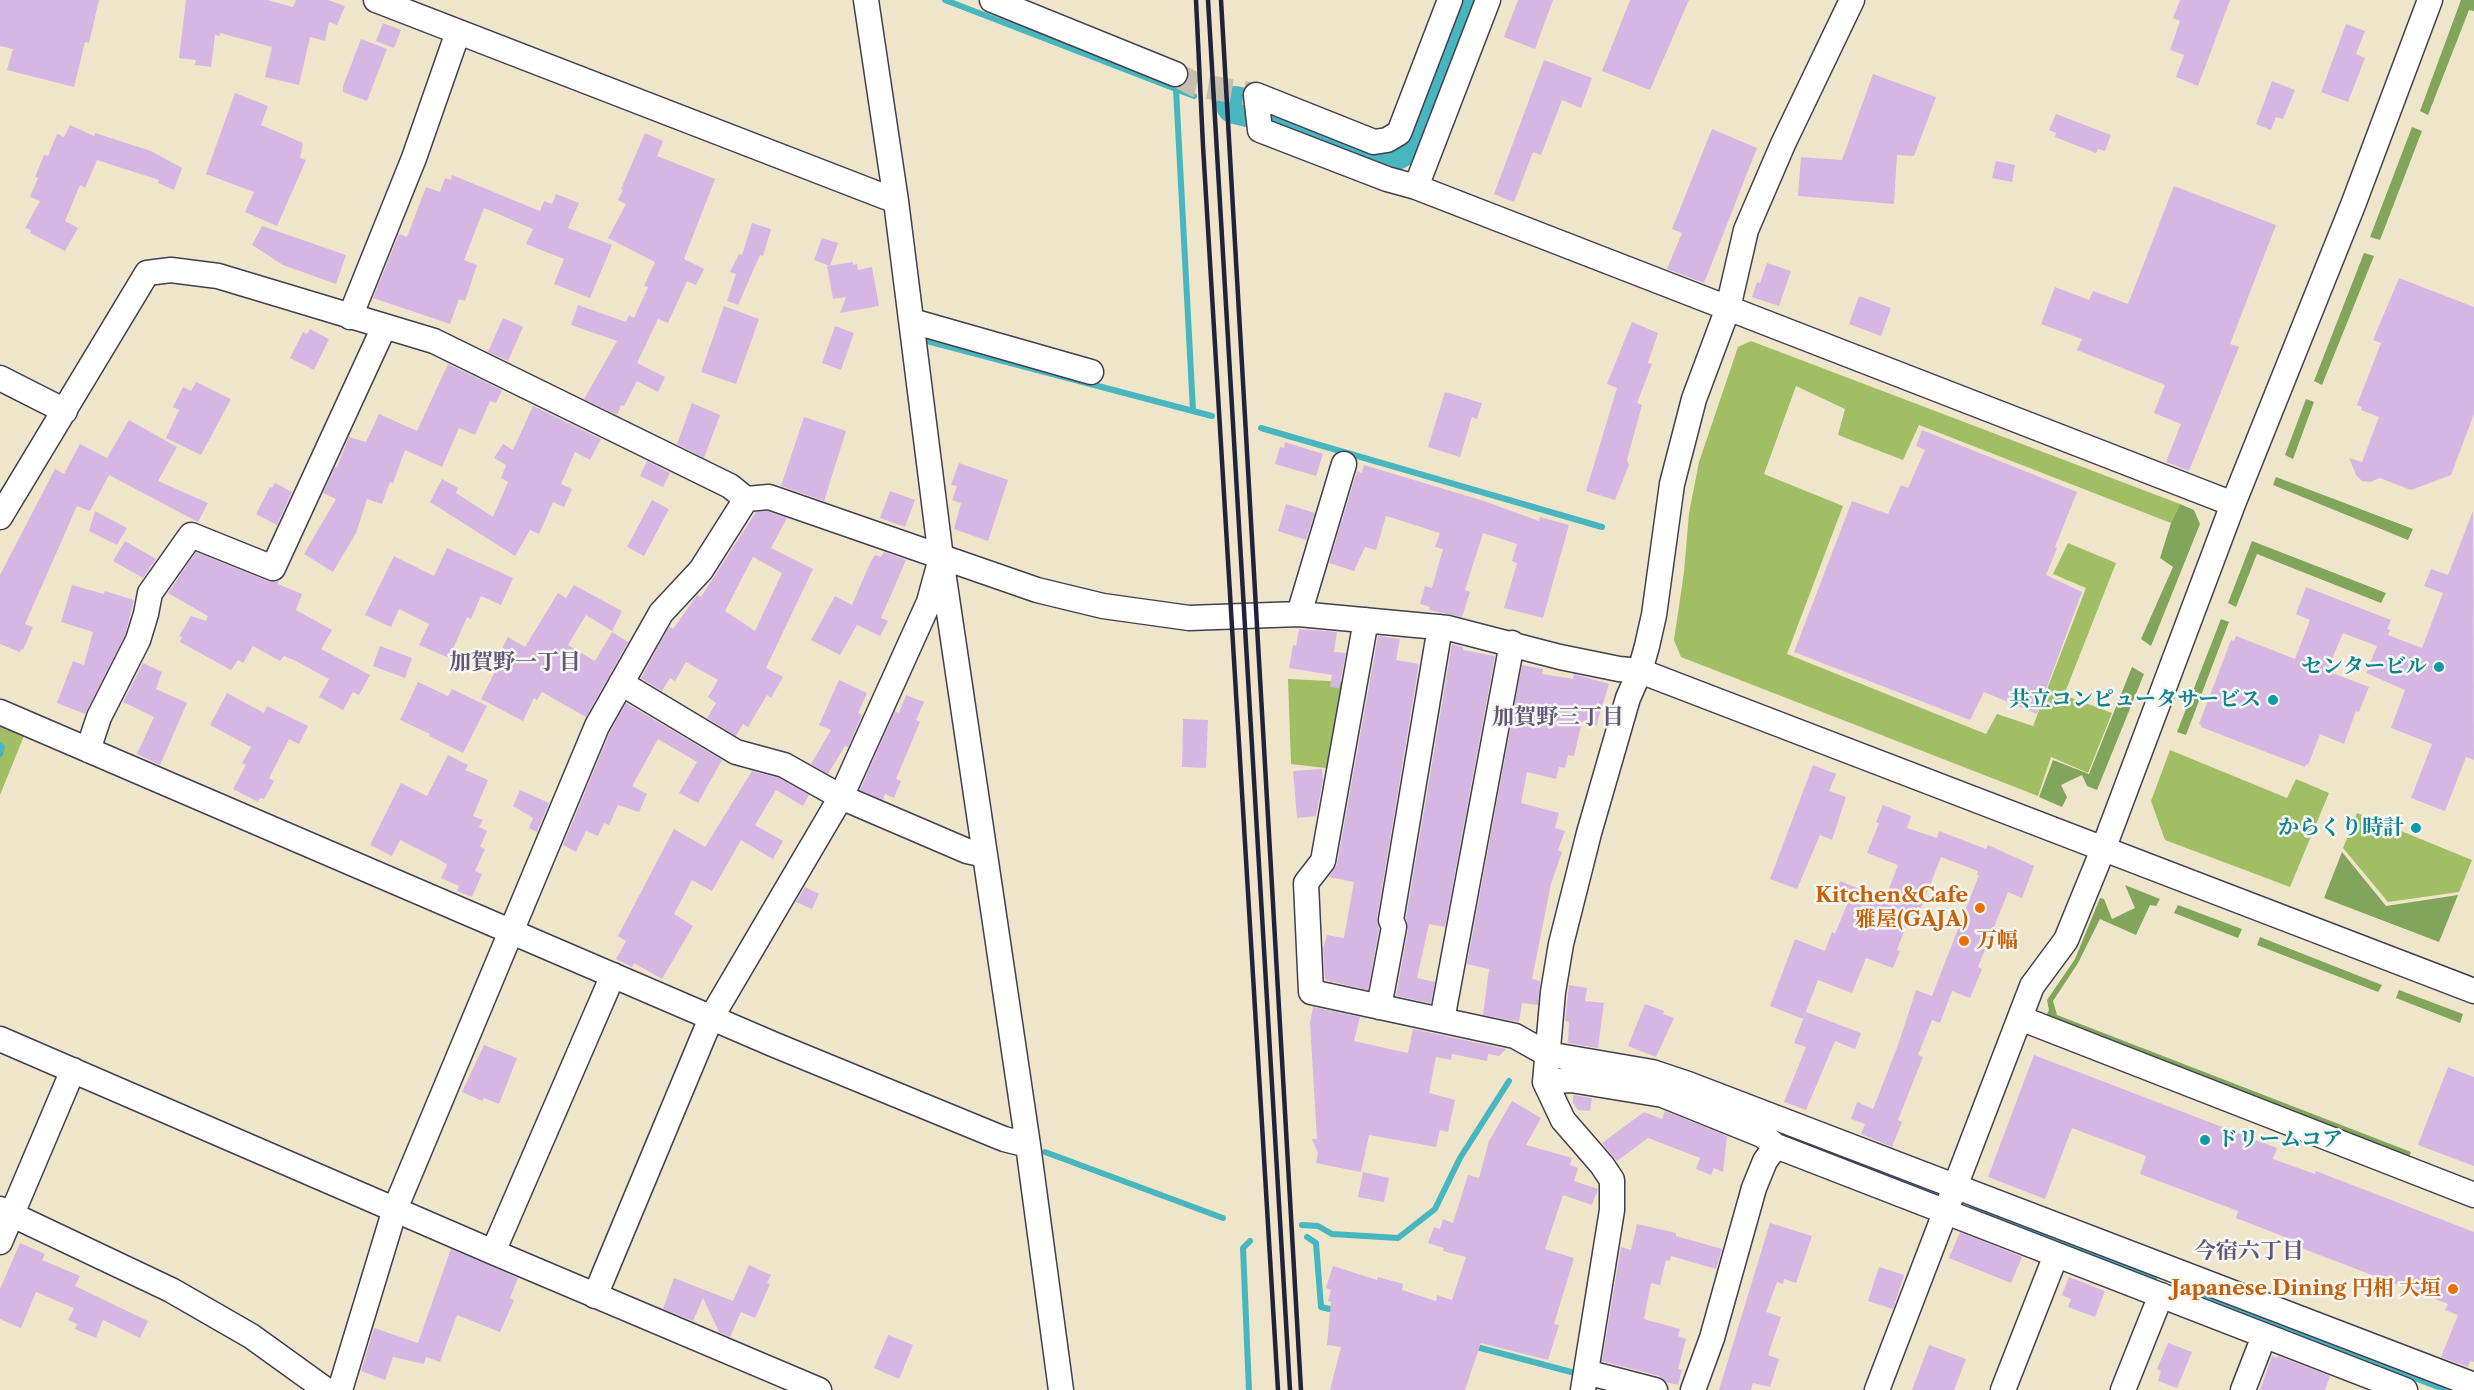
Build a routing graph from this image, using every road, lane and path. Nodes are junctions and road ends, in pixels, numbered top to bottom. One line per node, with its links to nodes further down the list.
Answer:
1 (376, 0): 8 (street)
2 (866, 0): 11 (street)
3 (992, 0): 9 (street)
4 (1450, 0): 10 (street)
5 (1488, 0): 10 (street)
6 (1852, 0): 12 (street)
7 (2430, 0): 21 (street)
8 (458, 32): 11 (street); 13 (street)
9 (1174, 74)
10 (1416, 187): 12 (street)
11 (896, 201): 14 (street)
12 (1728, 308): 21 (street); 28 (street)
13 (350, 317): 15 (street); 18 (street)
14 (912, 321): 16 (street); 23 (street)
15 (384, 327): 20 (street); 31 (street)
16 (1091, 372)
17 (0, 378): 18 (street)
18 (65, 411): 22 (street)
19 (1344, 464): 24 (street)
20 (746, 499): 23 (street); 29 (street)
21 (2233, 504): 33 (street)
22 (0, 517)
23 (941, 558): 24 (street); 32 (street); 34 (street)
24 (1299, 614): 25 (street)
25 (1366, 620): 26 (street); 38 (street)
26 (1440, 627): 27 (street); 38 (street)
27 (1512, 643): 28 (street); 41 (street)
28 (1640, 671): 33 (street); 43 (street)
29 (621, 684): 32 (street); 35 (street)
30 (0, 712): 31 (street)
31 (88, 750): 35 (street)
32 (841, 797): 34 (street); 39 (street)
33 (2104, 847): 37 (street); 40 (street)
34 (985, 855): 46 (street)
35 (511, 930): 36 (street); 50 (street)
36 (613, 975): 39 (street); 54 (street)
37 (2474, 991)
38 (1379, 1007): 41 (street)
39 (711, 1018): 46 (street); 56 (street)
40 (2019, 1018): 48 (street); 49 (street)
41 (1442, 1020): 43 (street)
42 (0, 1039): 44 (street)
43 (1547, 1054): 45 (street); 48 (street)
44 (73, 1070): 50 (street); 52 (street)
45 (1545, 1082): 47 (street); 59 (street)
46 (1028, 1145): 65 (street)
47 (1776, 1146): 51 (street); 67 (street)
48 (1955, 1185): 51 (street); 61 (street)
49 (2474, 1195)
50 (395, 1209): 54 (street); 63 (street)
51 (1946, 1212): 55 (street); 68 (street)
52 (6, 1213): 53 (street); 62 (street)
53 (0, 1242)
54 (493, 1252): 56 (street)
55 (2056, 1255): 57 (street); 69 (street)
56 (595, 1296): 64 (street)
57 (2161, 1296): 58 (street); 70 (street)
58 (2264, 1336): 60 (street); 71 (street)
59 (1585, 1381): 66 (street)
60 (2364, 1383): 72 (street)
61 (2474, 1385)
62 (326, 1390)
63 (340, 1390)
64 (819, 1390)
65 (1061, 1390)
66 (1656, 1390)
67 (1693, 1390)
68 (1876, 1390)
69 (2003, 1390)
70 (2123, 1390)
71 (2243, 1390)
72 (2405, 1390)

